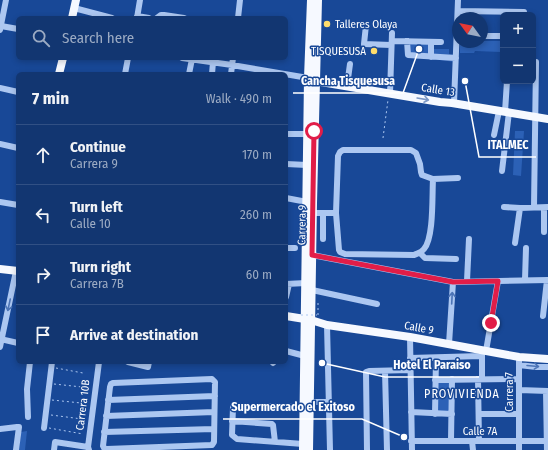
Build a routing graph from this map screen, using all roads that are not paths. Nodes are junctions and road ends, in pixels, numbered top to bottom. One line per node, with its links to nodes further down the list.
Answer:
1 (6, 0): 17 (street)
2 (140, 0): 12 (street)
3 (240, 0): 15 (street)
4 (311, 0): 44 (main road, Carrera 9)
5 (318, 0): 44 (main road, Carrera 9)
6 (458, 0): 8 (street)
7 (75, 4): 10 (main road); 11 (street)
8 (458, 10): 9 (street)
9 (524, 12)
10 (72, 16)
11 (107, 16)
12 (137, 16)
13 (160, 16): 14 (street)
14 (171, 16)
15 (238, 16)
16 (366, 25): 25 (street)
17 (1, 28): 18 (street)
18 (16, 29)
19 (392, 33): 25 (street)
20 (488, 36): 21 (street)
21 (500, 36)
22 (407, 41): 23 (street); 25 (street); 27 (street)
23 (432, 42): 24 (street); 27 (street)
24 (441, 42)
25 (391, 43): 50 (street)
26 (457, 48): 28 (street)
27 (431, 57): 28 (street)
28 (456, 58): 51 (street)
29 (62, 60): 37 (main road)
30 (128, 60): 38 (street)
31 (192, 60): 39 (street)
32 (199, 60): 34 (street, Calle 13)
33 (233, 60): 36 (street)
34 (213, 62): 36 (street, Calle 13); 40 (street)
35 (350, 64): 47 (street)
36 (232, 65): 41 (street); 42 (street, Calle 13)
37 (60, 72)
38 (125, 72)
39 (189, 72)
40 (212, 72)
41 (231, 72)
42 (272, 72)
43 (288, 75): 44 (street, Calle 13)
44 (312, 79): 47 (main road, Calle 13); 56 (main road, Carrera 9); 73 (main road, Carrera 9)
45 (506, 84): 52 (street)
46 (536, 84): 53 (street)
47 (347, 86): 50 (main road, Calle 13)
48 (0, 88): 49 (street)
49 (16, 92)
50 (390, 93): 51 (main road, Calle 13, one-way to 51)
51 (454, 104): 52 (main road, Calle 13)
52 (504, 112): 53 (main road, Calle 13); 57 (street); 62 (street)
53 (535, 117): 54 (main road, Calle 13); 70 (street)
54 (548, 119)
55 (288, 134): 56 (street)
56 (308, 134): 61 (main road, Carrera 9)
57 (494, 135)
58 (0, 144): 59 (street)
59 (16, 148)
60 (288, 164): 61 (street)
61 (307, 165): 67 (main road, Carrera 9)
62 (502, 171)
63 (458, 178): 64 (street)
64 (433, 179): 75 (street); 83 (street)
65 (288, 198): 67 (street)
66 (0, 202): 68 (street)
67 (307, 202): 94 (main road, Carrera 9)
68 (16, 204)
69 (504, 206): 71 (street)
70 (534, 207): 71 (street); 72 (street)
71 (520, 208): 79 (street)
72 (546, 208): 76 (street)
73 (313, 213): 74 (street); 84 (main road, Carrera 9)
74 (323, 213): 75 (street); 78 (street)
75 (336, 213): 83 (street)
76 (544, 232)
77 (469, 239): 91 (street)
78 (322, 240)
79 (515, 243)
80 (288, 248): 81 (street)
81 (295, 248)
82 (526, 248): 89 (street)
83 (420, 253): 85 (street)
84 (312, 255): 93 (street); 96 (main road, Carrera 9)
85 (456, 259)
86 (16, 268): 87 (main road)
87 (0, 269)
88 (16, 272): 103 (street, one-way to 103)
89 (525, 280): 90 (street); 92 (street)
90 (547, 280): 99 (street)
91 (467, 281): 92 (street); 93 (street)
92 (498, 281): 108 (street)
93 (453, 282): 105 (street, one-way to 93)
94 (306, 283): 95 (street); 100 (main road, Carrera 9)
95 (288, 284)
96 (312, 290): 97 (street); 100 (main road, Carrera 9)
97 (377, 304)
98 (288, 316): 100 (main road, Calle 9)
99 (543, 316)
100 (309, 317): 101 (main road, Calle 9); 109 (main road, Carrera 9); 131 (main road, Carrera 9)
101 (327, 324): 102 (main road, Calle 9); 130 (street)
102 (410, 337): 105 (main road, Calle 9); 110 (street)
103 (1, 339): 104 (street); 106 (street)
104 (16, 343)
105 (449, 344): 108 (main road, Calle 9)
106 (0, 346)
107 (288, 352): 109 (street)
108 (483, 353): 111 (street); 113 (main road, Calle 9); 123 (street)
109 (305, 356): 131 (main road, Carrera 9)
110 (410, 358): 111 (street); 120 (street)
111 (436, 358): 125 (street)
112 (548, 359): 113 (main road, Calle 9)
113 (519, 361): 119 (street, one-way to 119); 124 (street, Carrera 7)
114 (30, 364): 141 (street)
115 (99, 364): 155 (street, Carrera 10B)
116 (136, 364): 117 (street)
117 (149, 364)
118 (52, 365): 144 (street)
119 (548, 367)
120 (410, 370): 121 (street); 135 (street)
121 (385, 371): 161 (street); 162 (street)
122 (452, 379): 123 (street); 125 (street); 137 (street)
123 (480, 379): 124 (street); 138 (street)
124 (519, 379): 126 (street, Carrera 7)
125 (435, 380): 136 (street)
126 (519, 390): 127 (street); 139 (street, Carrera 7)
127 (547, 391): 143 (street)
128 (215, 396): 129 (street); 129 (street); 134 (street)
129 (108, 400): 140 (street)
130 (329, 402): 131 (street); 160 (street)
131 (307, 404): 132 (street); 157 (main road, Carrera 9)
132 (262, 406)
133 (233, 407): 142 (street)
134 (214, 412): 140 (street); 146 (street)
135 (411, 412): 136 (street); 149 (street)
136 (435, 414): 137 (street)
137 (452, 414): 148 (street)
138 (479, 414): 139 (street); 151 (street)
139 (519, 414): 152 (street, Carrera 7)
140 (106, 416): 147 (street)
141 (28, 417)
142 (232, 421): 154 (street); 154 (street)
143 (547, 425): 153 (street)
144 (44, 428)
145 (0, 429): 158 (street)
146 (214, 429): 147 (street); 156 (street)
147 (104, 432): 156 (street)
148 (451, 440): 149 (street, Calle 7A); 150 (street, Calle 7A)
149 (411, 441): 163 (street)
150 (472, 441): 151 (street, Calle 7A); 164 (street)
151 (479, 441): 152 (street, Calle 7A)
152 (519, 441): 153 (street, Calle 7A); 165 (street, Carrera 7)
153 (547, 441): 166 (street)
154 (275, 442): 157 (street)
155 (89, 448): 159 (street)
156 (161, 448)
157 (305, 448)
158 (16, 450)
159 (54, 450)
160 (330, 450)
161 (367, 450)
162 (387, 450)
163 (412, 450)
164 (473, 450)
165 (519, 450)
166 (547, 450)

